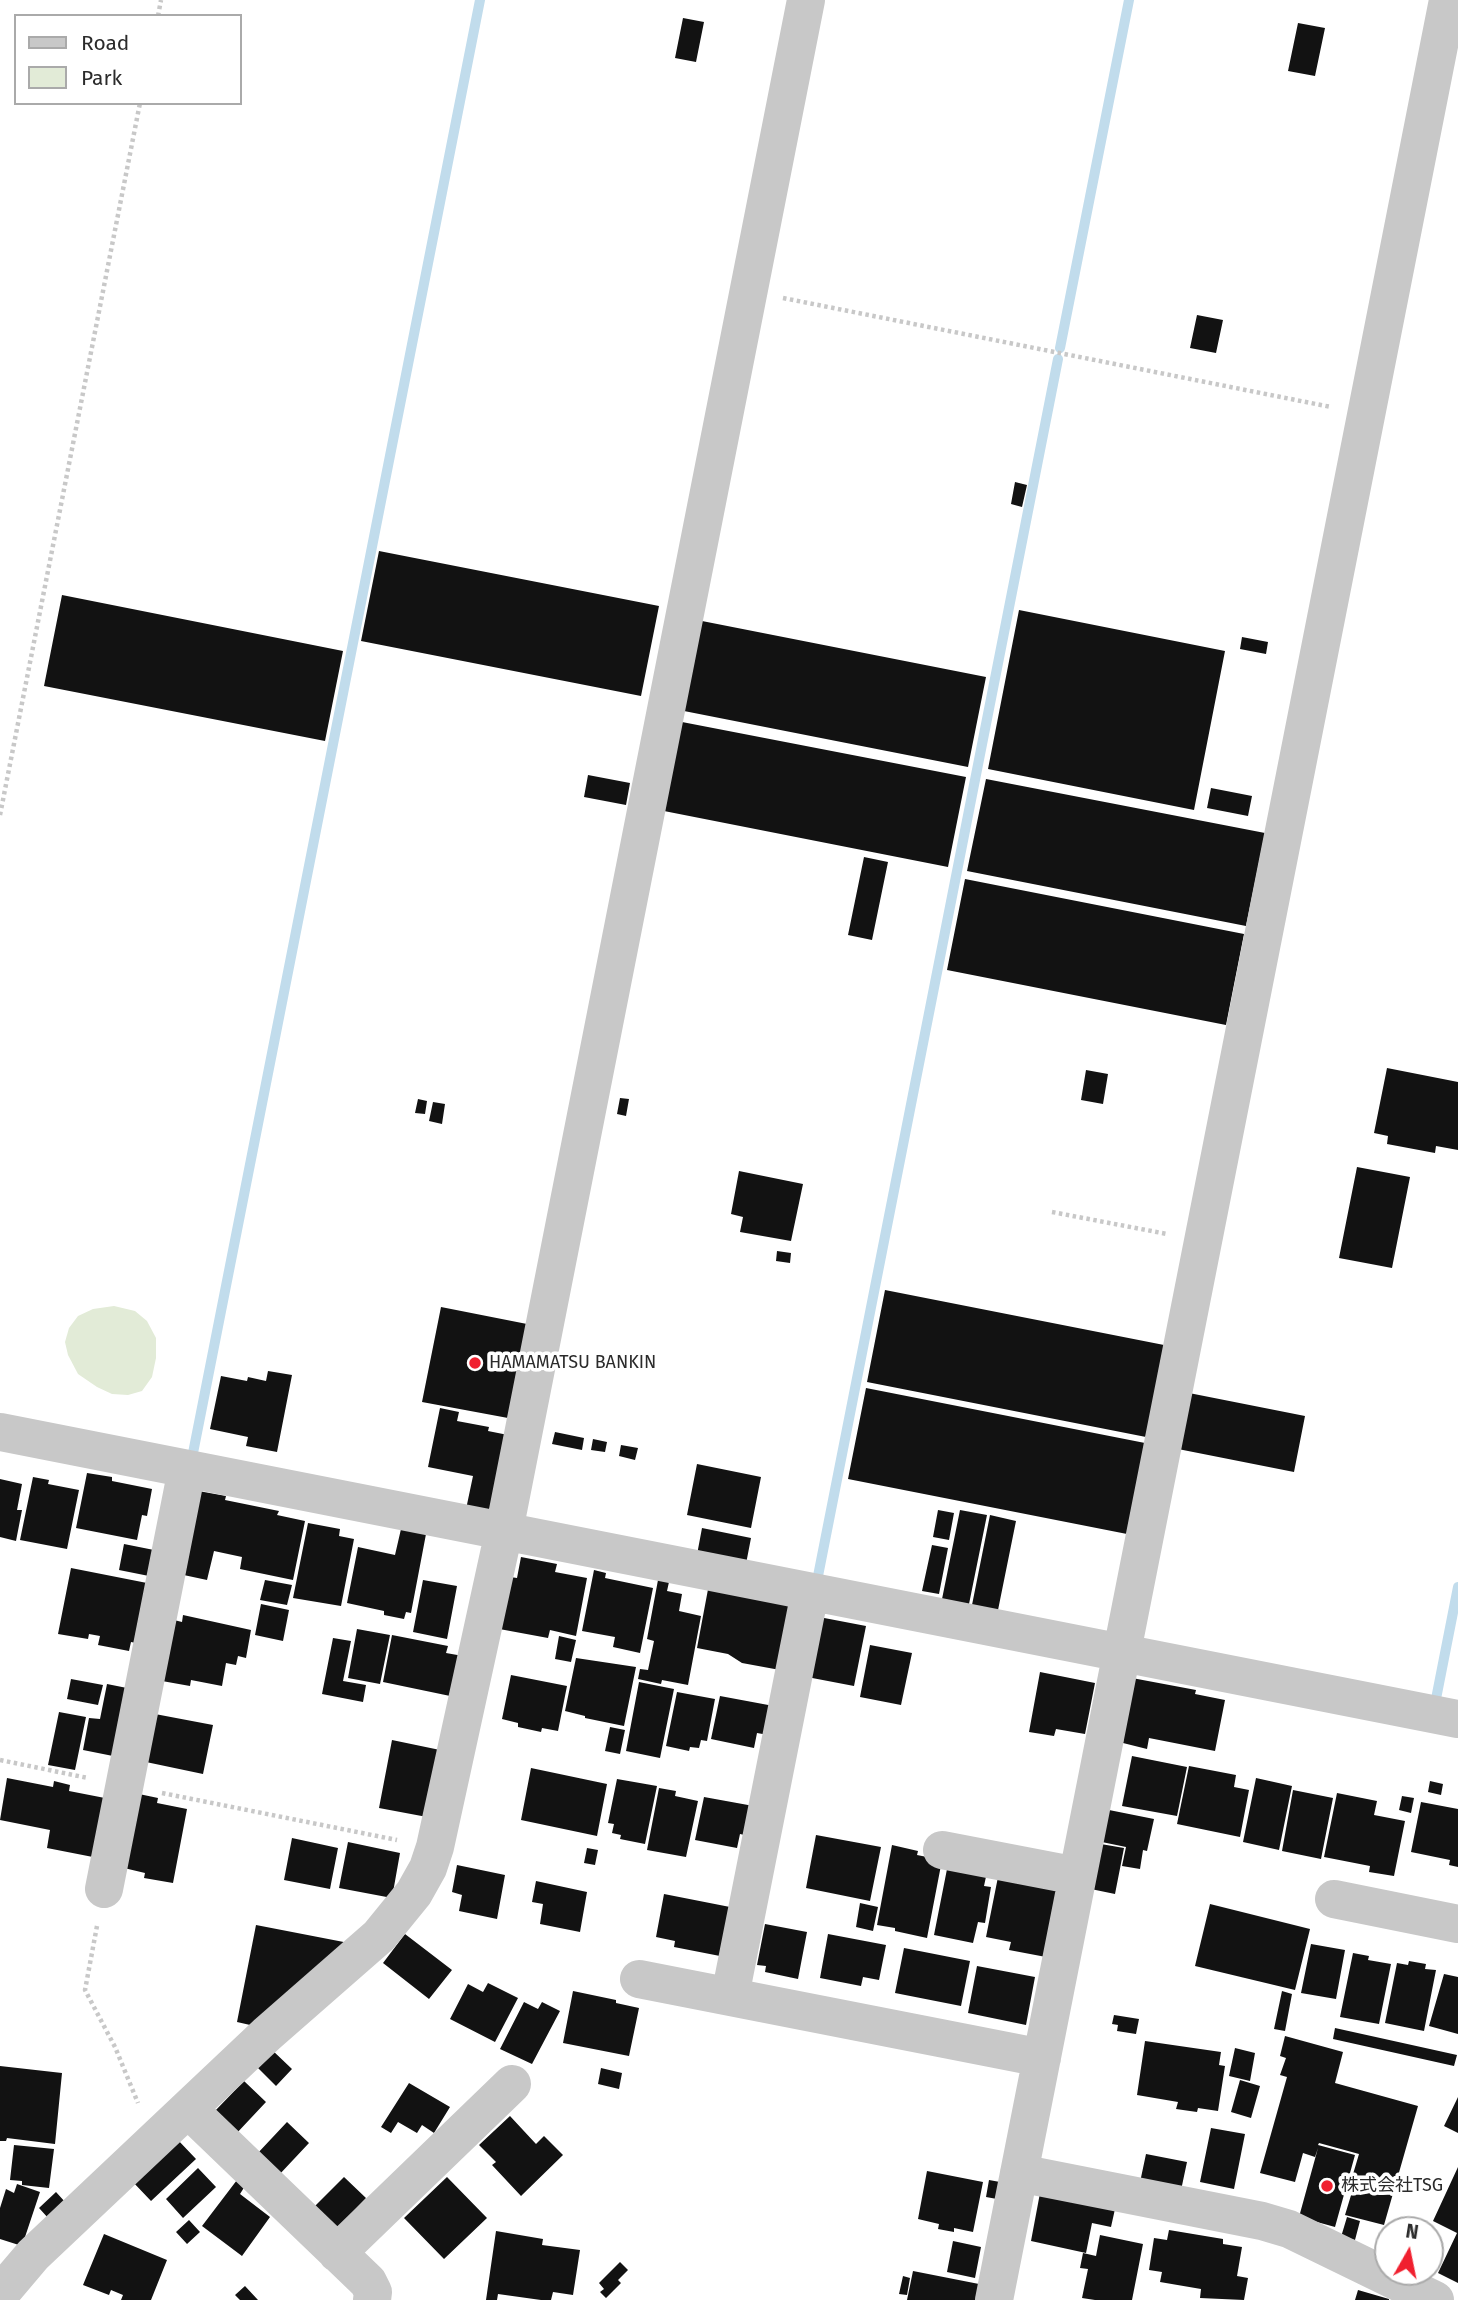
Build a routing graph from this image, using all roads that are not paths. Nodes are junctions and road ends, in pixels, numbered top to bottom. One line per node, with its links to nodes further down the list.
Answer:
1 (806, 0): 5 (street)
2 (1448, 0): 7 (street)
3 (0, 1432): 4 (street)
4 (187, 1469): 5 (street); 11 (street)
5 (504, 1531): 6 (street); 18 (street)
6 (810, 1592): 7 (street); 15 (street)
7 (1121, 1653): 8 (street); 10 (street)
8 (1458, 1719)
9 (942, 1850): 10 (street)
10 (1077, 1876): 16 (street)
11 (104, 1889)
12 (1351, 1914): 13 (street)
13 (1458, 1924)
14 (639, 1979): 15 (street)
15 (730, 1997): 16 (street)
16 (1042, 2058): 19 (street)
17 (512, 2084): 20 (street)
18 (188, 2109): 20 (street); 21 (street)
19 (1019, 2173): 23 (street); 24 (street)
20 (337, 2253): 22 (street)
21 (0, 2294)
22 (372, 2300)
23 (994, 2300)
24 (1435, 2300)

